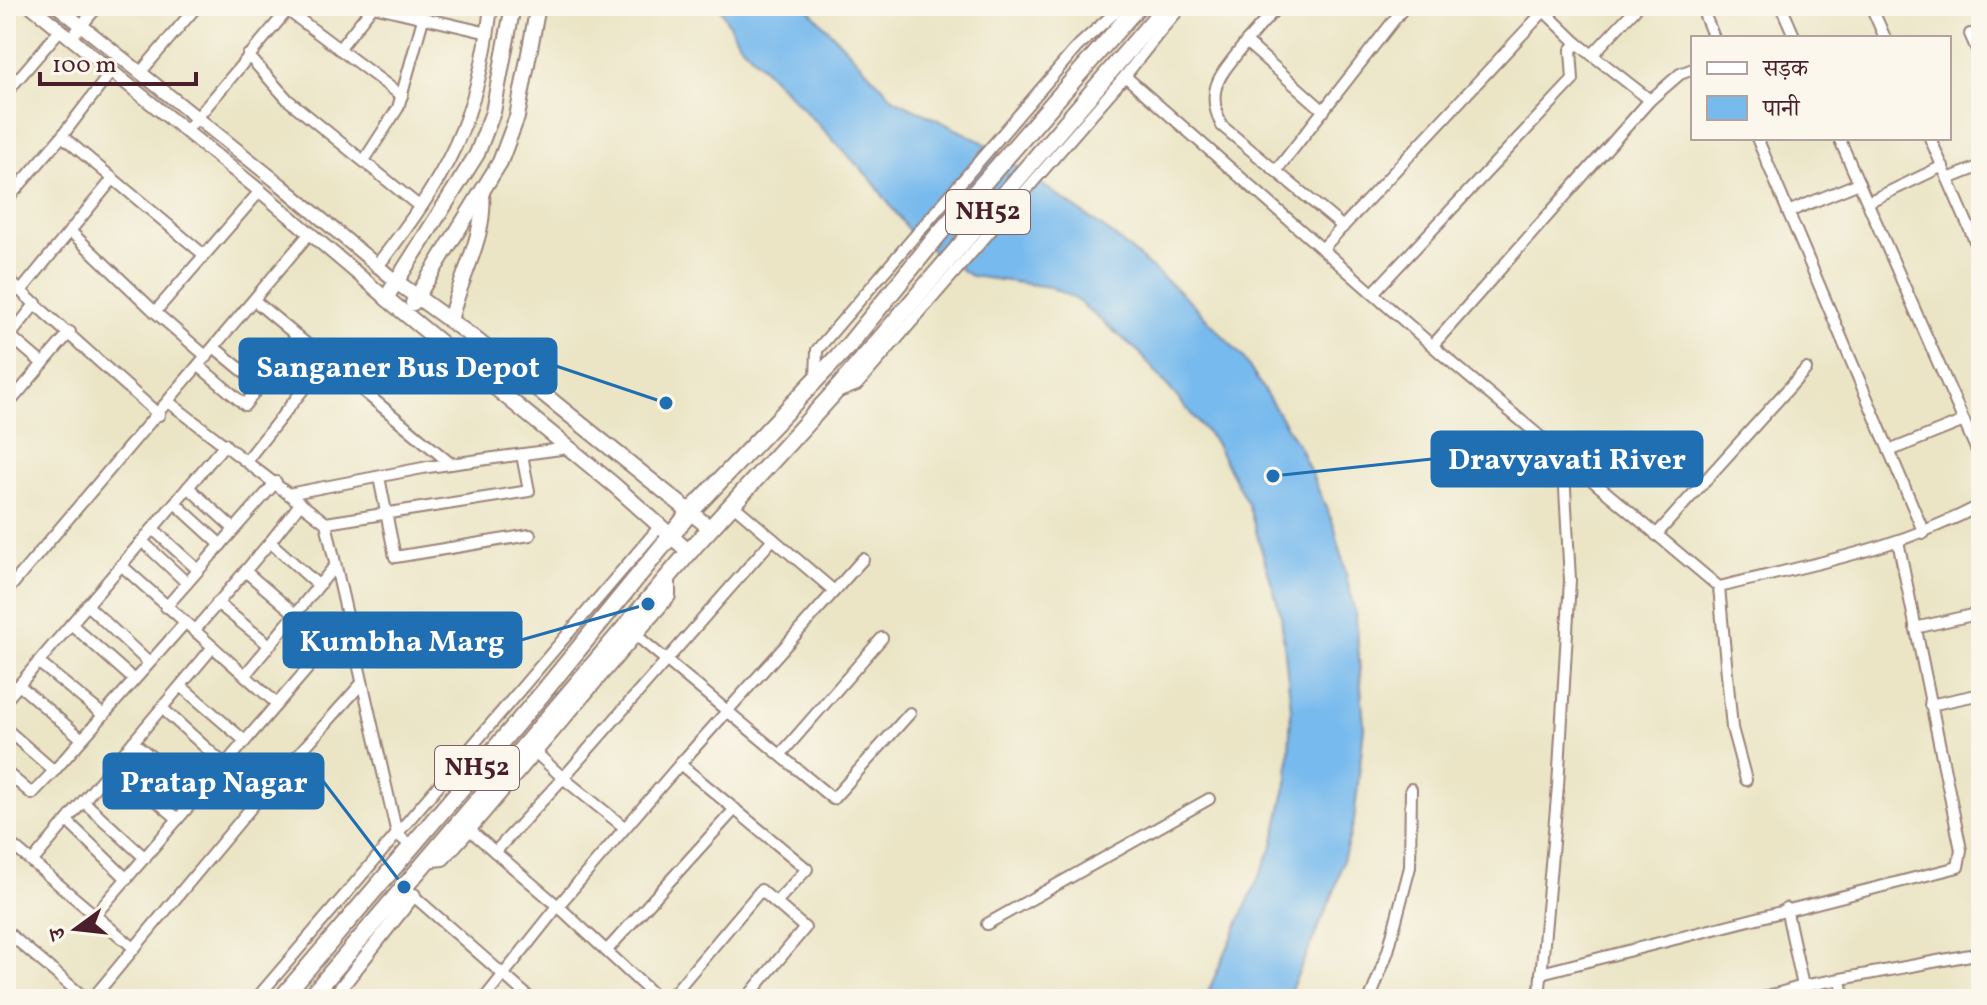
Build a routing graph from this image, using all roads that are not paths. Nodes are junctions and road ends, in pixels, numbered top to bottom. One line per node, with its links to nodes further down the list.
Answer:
1 (31, 6): 24 (street)
2 (57, 6): 21 (street)
3 (98, 6): 21 (street)
4 (197, 6): 36 (street)
5 (491, 6): 22 (street)
6 (513, 6): 71 (main road)
7 (538, 6): 58 (main road)
8 (1122, 6): 90 (street)
9 (1138, 6): 90 (highway, NH52)
10 (1182, 6): 19 (street)
11 (1278, 6): 28 (street)
12 (1405, 6): 41 (street)
13 (1638, 6): 32 (street)
14 (1701, 6): 25 (street)
15 (1781, 6): 26 (street)
16 (1871, 6): 27 (street)
17 (289, 8): 30 (street); 31 (street)
18 (1543, 8): 29 (street); 63 (street)
19 (1162, 17): 37 (street); 92 (highway, NH52)
20 (423, 19): 22 (street); 30 (street); 39 (street)
21 (81, 26): 24 (street); 36 (street)
22 (488, 33): 61 (street)
23 (1970, 34): 33 (street)
24 (65, 35): 35 (street); 38 (street)
25 (1713, 36)
26 (1794, 36)
27 (1884, 36)
28 (1246, 42): 41 (street); 51 (street)
29 (1577, 43): 32 (street); 73 (street)
30 (339, 49): 39 (street)
31 (248, 55): 42 (street); 48 (street)
32 (1592, 55): 40 (street)
33 (1981, 59)
34 (1691, 70): 40 (street)
35 (111, 72): 43 (street); 44 (street)
36 (140, 73): 42 (street)
37 (1125, 76): 66 (street); 92 (street)
38 (8, 87)
39 (402, 96): 48 (street)
40 (1650, 100): 84 (street)
41 (1324, 111): 51 (street)
42 (196, 117): 43 (street); 69 (street)
43 (186, 131): 57 (street)
44 (62, 136): 54 (street); 56 (street)
45 (1758, 140): 62 (street)
46 (1840, 140): 55 (street)
47 (1931, 140): 49 (street)
48 (365, 159): 61 (street)
49 (1943, 166): 53 (street); 60 (street)
50 (1981, 166): 53 (street)
51 (1276, 171): 63 (street)
52 (6, 179): 56 (street)
53 (1948, 179): 68 (street)
54 (112, 180): 64 (street); 67 (street)
55 (1859, 183): 60 (street); 62 (street)
56 (17, 188): 59 (street)
57 (260, 191): 65 (street); 67 (street)
58 (482, 194): 74 (main road); 80 (main road)
59 (6, 201)
60 (1868, 202): 96 (street)
61 (420, 207): 69 (street)
62 (1788, 212): 100 (street)
63 (1343, 227): 66 (street)
64 (70, 231): 72 (street); 78 (street)
65 (310, 233): 75 (street); 76 (street)
66 (1322, 249): 73 (street)
67 (203, 254): 78 (street)
68 (1981, 255)
69 (377, 266): 71 (street)
70 (6, 278): 72 (street)
71 (398, 283): 74 (main road); 75 (main road)
72 (21, 291): 77 (street)
73 (1373, 293): 84 (street)
74 (418, 296): 79 (main road); 80 (main road)
75 (386, 298): 79 (main road)
76 (255, 301): 82 (street); 85 (street)
77 (36, 303): 81 (street); 83 (street)
78 (155, 312): 85 (street)
79 (405, 313): 99 (main road)
80 (450, 321): 114 (main road)
81 (70, 332): 87 (street); 95 (street)
82 (297, 336): 86 (street); 91 (street)
83 (7, 337): 87 (street)
84 (1433, 345): 101 (street)
85 (211, 352): 88 (street); 91 (street)
86 (326, 361): 103 (street); 105 (street)
87 (43, 364): 94 (street)
88 (199, 366): 91 (street); 93 (street)
89 (1806, 369): 123 (street)
90 (816, 380): 114 (highway, NH52)
91 (260, 385)
92 (833, 394): 112 (highway, NH52)
93 (170, 403): 95 (street); 98 (street)
94 (6, 407)
95 (159, 415): 139 (street)
96 (1966, 427): 97 (street); 100 (street); 104 (street)
97 (1981, 427)
98 (225, 444): 103 (street); 108 (street)
99 (568, 448): 102 (street); 120 (main road)
100 (1889, 451): 121 (street)
101 (1563, 452): 123 (street); 208 (street)
102 (522, 455): 105 (street); 115 (street)
103 (247, 460): 107 (street)
104 (1981, 460)
105 (451, 464): 106 (street)
106 (379, 477): 109 (street); 115 (street)
107 (276, 482): 109 (street); 119 (street)
108 (188, 487): 110 (street); 119 (street)
109 (288, 494): 111 (street)
110 (175, 503): 118 (street); 128 (street)
111 (300, 504): 116 (street); 127 (street)
112 (732, 504): 117 (highway, NH52); 124 (street)
113 (1981, 505): 121 (street)
114 (691, 511): 117 (main road); 120 (highway, NH52)
115 (387, 515): 116 (street); 122 (street)
116 (326, 523): 132 (street)
117 (710, 528): 129 (highway, NH52)
118 (153, 529): 125 (street); 133 (street)
119 (234, 529): 128 (street)
120 (666, 531): 129 (main road); 192 (highway, NH52)
121 (1924, 533): 126 (street)
122 (530, 535)
123 (1656, 535): 137 (street)
124 (773, 539): 138 (street); 154 (street)
125 (142, 541): 131 (street); 135 (street)
126 (1898, 541): 137 (street); 148 (street)
127 (270, 542): 134 (street); 136 (street)
128 (221, 545): 133 (street)
129 (689, 552): 150 (highway, NH52)
130 (863, 559): 138 (street)
131 (121, 565): 141 (street); 142 (street)
132 (334, 567): 136 (street); 145 (street)
133 (198, 570): 135 (street)
134 (245, 571): 140 (street); 143 (street)
135 (187, 583): 142 (street)
136 (318, 585): 143 (street)
137 (1719, 587): 182 (street)
138 (833, 590): 167 (street)
139 (6, 592)
140 (217, 603): 149 (street); 152 (street)
141 (87, 605): 146 (street); 156 (street)
142 (166, 607): 147 (street)
143 (294, 613): 152 (street)
144 (1981, 613): 148 (street)
145 (347, 623): 159 (street); 164 (street)
146 (71, 624): 155 (street); 158 (street)
147 (184, 624): 149 (street); 156 (street)
148 (1915, 628): 165 (street)
149 (194, 631): 153 (street)
150 (632, 631): 154 (street); 174 (highway, NH52)
151 (882, 638): 175 (street)
152 (268, 644): 157 (street)
153 (213, 647): 157 (street); 161 (street)
154 (665, 658): 167 (street); 181 (street)
155 (38, 662): 160 (street); 169 (street)
156 (148, 662): 158 (street)
157 (245, 675): 164 (street)
158 (133, 679): 169 (street)
159 (362, 683): 192 (street); 205 (street)
160 (19, 685): 163 (street); 171 (street)
161 (181, 686): 166 (street); 172 (street)
162 (1981, 694): 165 (street)
163 (6, 700)
164 (277, 704): 172 (street)
165 (1930, 705): 201 (street)
166 (162, 708): 173 (street); 178 (street)
167 (727, 708): 175 (street); 176 (street)
168 (910, 713): 175 (street)
169 (102, 714): 171 (street)
170 (6, 729): 179 (street)
171 (81, 738): 179 (street)
172 (245, 741): 178 (street)
173 (133, 742): 177 (street); 184 (street)
174 (531, 748): 181 (street); 190 (highway, NH52)
175 (781, 754)
176 (680, 764): 187 (street); 191 (street)
177 (114, 765): 186 (street); 188 (street)
178 (225, 765): 184 (street)
179 (54, 771): 180 (street)
180 (6, 772)
181 (563, 778): 191 (street); 194 (street)
182 (1746, 780)
183 (1411, 789): 222 (street)
184 (199, 795): 188 (street)
185 (1209, 799): 203 (street)
186 (83, 801): 189 (street); 195 (street)
187 (735, 809): 199 (street); 206 (street)
188 (178, 819): 195 (street)
189 (67, 821): 196 (street); 197 (street)
190 (464, 826): 194 (street); 198 (highway, NH52)
191 (624, 827): 200 (street)
192 (403, 839): 213 (street); 214 (highway, NH52)
193 (6, 840): 196 (street)
194 (495, 852): 200 (street)
195 (145, 858): 197 (street)
196 (32, 862): 202 (street)
197 (127, 879): 202 (street)
198 (409, 891): 209 (street); 215 (highway, NH52); 216 (street)
199 (777, 901): 220 (street); 221 (street)
200 (558, 906): 206 (street); 209 (street)
201 (1786, 908): 208 (street); 211 (street)
202 (95, 915): 205 (street)
203 (987, 924)
204 (6, 931): 212 (street)
205 (134, 948): 212 (street)
206 (608, 949): 219 (street)
207 (1981, 953): 210 (street)
208 (1541, 973): 223 (street)
209 (503, 975): 217 (street); 218 (street)
210 (1841, 981): 211 (street); 225 (street)
211 (1803, 986): 224 (street)
212 (89, 999)
213 (256, 999)
214 (281, 999)
215 (309, 999)
216 (332, 999)
217 (484, 999)
218 (531, 999)
219 (658, 999)
220 (669, 999)
221 (746, 999)
222 (1370, 999)
223 (1539, 999)
224 (1759, 999)
225 (1845, 999)

